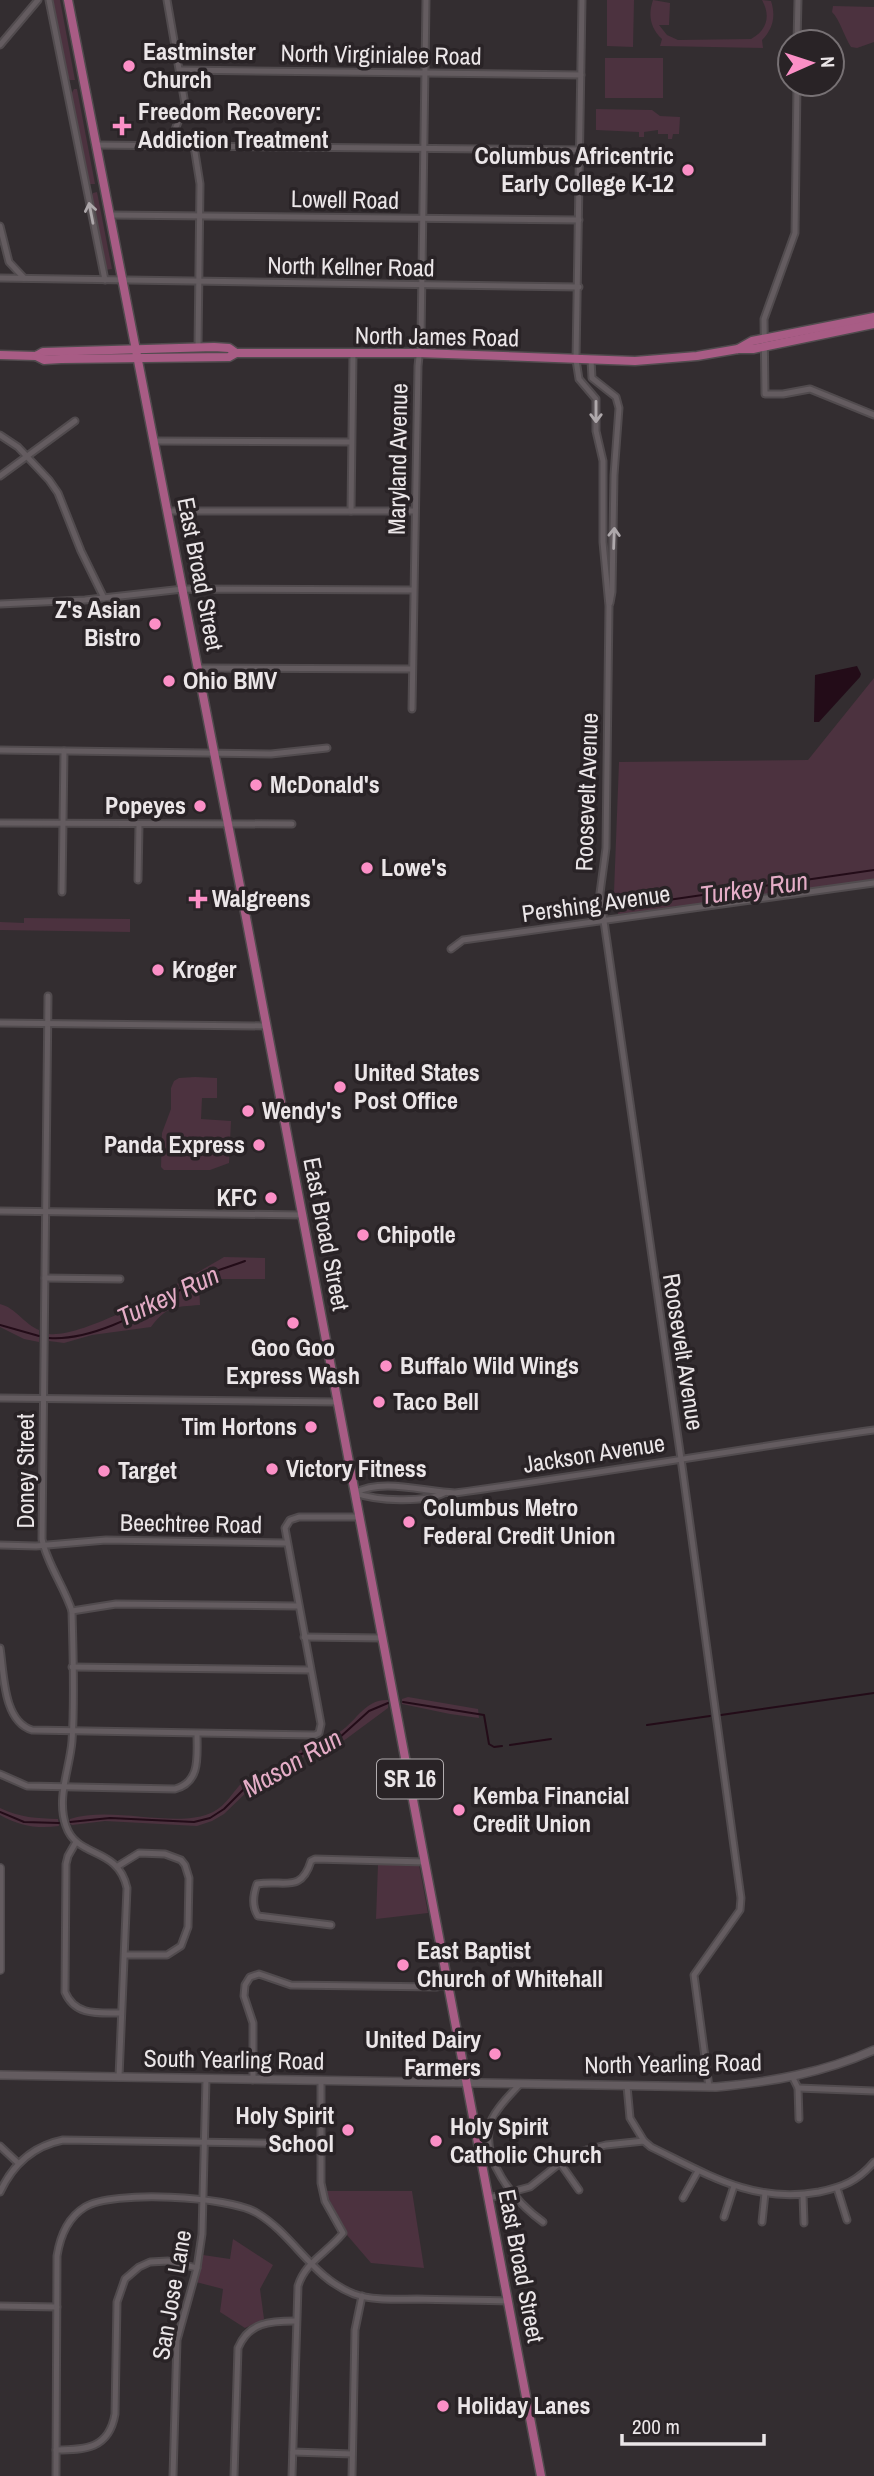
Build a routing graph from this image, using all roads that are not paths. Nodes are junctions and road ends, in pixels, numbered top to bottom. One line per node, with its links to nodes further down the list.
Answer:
1 (38, 0): 9 (street)
2 (50, 0): 26 (street, one-way to 2)
3 (68, 0): 14 (main road, East Broad Street / SR 16)
4 (167, 0): 10 (street)
5 (426, 0): 11 (street, Maryland Avenue)
6 (582, 0): 12 (street)
7 (798, 0): 8 (street)
8 (797, 28)
9 (0, 45)
10 (181, 70): 11 (street, North Virginialee Road); 15 (street)
11 (425, 72): 12 (street, North Virginialee Road); 17 (street, Maryland Avenue)
12 (581, 75): 18 (street)
13 (797, 98): 33 (street)
14 (96, 145): 15 (street); 19 (main road, East Broad Street / SR 16)
15 (169, 145): 16 (street)
16 (194, 146): 17 (street); 20 (street)
17 (424, 148): 18 (street); 21 (street, Maryland Avenue)
18 (580, 150): 22 (street)
19 (110, 215): 20 (street, Lowell Road); 27 (main road, East Broad Street / SR 16)
20 (200, 216): 21 (street, Lowell Road); 28 (street)
21 (423, 219): 22 (street, Lowell Road); 29 (street, Maryland Avenue)
22 (579, 220): 30 (street)
23 (0, 226): 25 (street)
24 (0, 278): 25 (street, North Kellner Road)
25 (25, 278): 26 (street, North Kellner Road)
26 (105, 280): 27 (street, North Kellner Road)
27 (123, 281): 28 (street, North Kellner Road); 35 (main road, East Broad Street / SR 16)
28 (199, 282): 29 (street, North Kellner Road); 34 (street)
29 (422, 285): 30 (street, North Kellner Road); 38 (street, Maryland Avenue)
30 (579, 287): 42 (street)
31 (874, 317): 33 (main road)
32 (874, 324): 33 (main road)
33 (765, 342): 43 (main road, North James Road); 44 (street)
34 (198, 347): 35 (main road, North James Road); 36 (main road, North James Road)
35 (136, 349): 40 (main road, North James Road); 41 (main road, East Broad Street / SR 16)
36 (236, 353): 37 (main road, North James Road); 41 (main road)
37 (353, 354): 38 (main road, North James Road); 48 (street)
38 (419, 354): 42 (main road, North James Road); 52 (street, Maryland Avenue)
39 (0, 355): 40 (main road)
40 (36, 356): 41 (main road)
41 (138, 358): 47 (main road, East Broad Street / SR 16)
42 (576, 360): 43 (main road, North James Road); 58 (street, Roosevelt Avenue, one-way to 58)
43 (591, 360): 58 (street, Roosevelt Avenue, one-way to 43)
44 (874, 415)
45 (75, 421): 49 (street)
46 (0, 435): 49 (street)
47 (155, 441): 48 (street); 51 (main road, East Broad Street / SR 16)
48 (351, 442): 53 (street)
49 (27, 457): 50 (street); 56 (street)
50 (0, 476)
51 (168, 511): 53 (street); 54 (main road, East Broad Street / SR 16)
52 (415, 511): 53 (street); 55 (street, Maryland Avenue)
53 (351, 512)
54 (183, 589): 55 (street); 56 (street); 59 (main road, East Broad Street / SR 16)
55 (413, 590): 60 (street, Maryland Avenue)
56 (104, 598): 57 (street)
57 (0, 604)
58 (609, 606): 74 (street, Roosevelt Avenue)
59 (199, 668): 60 (street); 65 (main road, East Broad Street / SR 16)
60 (412, 669): 61 (street, Maryland Avenue)
61 (412, 709)
62 (327, 748): 65 (street)
63 (0, 750): 64 (street)
64 (64, 751): 65 (street); 67 (street)
65 (214, 753): 68 (main road, East Broad Street / SR 16)
66 (0, 823): 67 (street)
67 (64, 824): 70 (street); 73 (street)
68 (229, 824): 69 (street); 70 (street); 79 (main road, East Broad Street / SR 16)
69 (292, 824)
70 (139, 825): 71 (street)
71 (138, 880)
72 (874, 883): 74 (street, Pershing Avenue)
73 (62, 892)
74 (602, 920): 75 (street, Pershing Avenue); 89 (street, Roosevelt Avenue)
75 (451, 949)
76 (48, 996): 78 (street, Doney Street)
77 (0, 1023): 78 (street)
78 (48, 1024): 79 (street); 81 (street, Doney Street)
79 (267, 1026): 82 (main road, East Broad Street / SR 16)
80 (0, 1210): 81 (street)
81 (46, 1211): 82 (street); 83 (street, Doney Street)
82 (303, 1215): 87 (main road, East Broad Street / SR 16)
83 (45, 1278): 84 (street); 86 (street, Doney Street)
84 (120, 1279)
85 (0, 1398): 86 (street)
86 (43, 1399): 87 (street); 99 (street, Doney Street)
87 (338, 1402): 92 (main road, East Broad Street / SR 16)
88 (874, 1430): 89 (street, Jackson Avenue)
89 (681, 1458): 93 (street, Jackson Avenue); 130 (street, Roosevelt Avenue)
90 (396, 1488): 91 (street, Jackson Avenue); 92 (street, Jackson Avenue); 94 (street)
91 (429, 1489): 93 (street, Jackson Avenue); 95 (street)
92 (355, 1493): 94 (street, Jackson Avenue); 96 (main road, East Broad Street / SR 16)
93 (444, 1493): 95 (street, Jackson Avenue)
94 (396, 1498): 95 (street, Jackson Avenue)
95 (429, 1498)
96 (360, 1517): 97 (street, Beechtree Road); 103 (main road, East Broad Street / SR 16)
97 (286, 1543): 99 (street, Beechtree Road); 100 (street)
98 (0, 1545): 99 (street, Beechtree Road)
99 (44, 1546): 101 (street, Doney Street)
100 (298, 1606): 101 (street); 102 (street)
101 (72, 1611): 105 (street, Doney Street)
102 (304, 1637): 103 (street); 106 (street)
103 (383, 1638): 112 (main road, East Broad Street / SR 16)
104 (0, 1648): 107 (street)
105 (72, 1667): 106 (street); 107 (street, Doney Street)
106 (310, 1670): 108 (street)
107 (72, 1731): 108 (street); 110 (street, Doney Street)
108 (197, 1734): 110 (street)
109 (0, 1774): 110 (street)
110 (64, 1787): 111 (street, Doney Street)
111 (76, 1842): 113 (street); 119 (street)
112 (425, 1862): 115 (street); 118 (main road, East Broad Street / SR 16)
113 (118, 1866): 116 (street); 116 (street)
114 (0, 1868): 117 (street)
115 (331, 1924)
116 (125, 1955): 119 (street)
117 (0, 1969)
118 (449, 1985): 125 (street); 127 (main road, East Broad Street / SR 16)
119 (121, 2013): 122 (street)
120 (874, 2050): 123 (street, North Yearling Road)
121 (0, 2075): 122 (street, South Yearling Road)
122 (119, 2077): 124 (street, South Yearling Road)
123 (793, 2078): 130 (street, North Yearling Road); 131 (street)
124 (206, 2079): 125 (street, South Yearling Road); 135 (street, San Jose Lane)
125 (253, 2080): 126 (street, South Yearling Road)
126 (321, 2081): 127 (street, South Yearling Road); 136 (street)
127 (467, 2084): 128 (street, North Yearling Road); 149 (main road, East Broad Street / SR 16)
128 (519, 2085): 129 (street, North Yearling Road); 146 (street)
129 (626, 2086): 130 (street, North Yearling Road); 134 (street)
130 (709, 2087)
131 (798, 2088): 132 (street); 133 (street)
132 (874, 2091)
133 (799, 2119)
134 (644, 2141): 140 (street); 141 (street)
135 (204, 2142): 136 (street); 139 (street); 151 (street, San Jose Lane)
136 (319, 2144): 157 (street)
137 (0, 2147): 139 (street)
138 (874, 2162): 143 (street)
139 (18, 2163): 145 (street)
140 (560, 2164): 144 (street); 146 (street)
141 (698, 2171): 142 (street); 150 (street)
142 (734, 2186): 147 (street); 152 (street)
143 (837, 2188): 148 (street); 153 (street)
144 (579, 2190)
145 (0, 2192)
146 (513, 2193): 149 (street); 154 (street)
147 (765, 2193): 148 (street); 155 (street)
148 (803, 2195): 156 (street)
149 (489, 2198): 160 (main road, East Broad Street / SR 16)
150 (684, 2198)
151 (203, 2200): 157 (street); 158 (street, San Jose Lane); 162 (street)
152 (724, 2217)
153 (847, 2220)
154 (543, 2222)
155 (762, 2222)
156 (804, 2223)
157 (310, 2264): 159 (street); 163 (street)
158 (197, 2268): 164 (street); 168 (street, San Jose Lane)
159 (362, 2296): 160 (street); 166 (street)
160 (508, 2301): 172 (main road, East Broad Street / SR 16)
161 (0, 2306): 162 (street)
162 (57, 2307): 164 (street)
163 (295, 2321): 165 (street); 169 (street)
164 (56, 2450): 167 (street)
165 (293, 2452): 166 (street); 170 (street)
166 (352, 2454): 171 (street)
167 (56, 2476)
168 (173, 2476)
169 (234, 2476)
170 (292, 2476)
171 (352, 2476)
172 (541, 2476)

